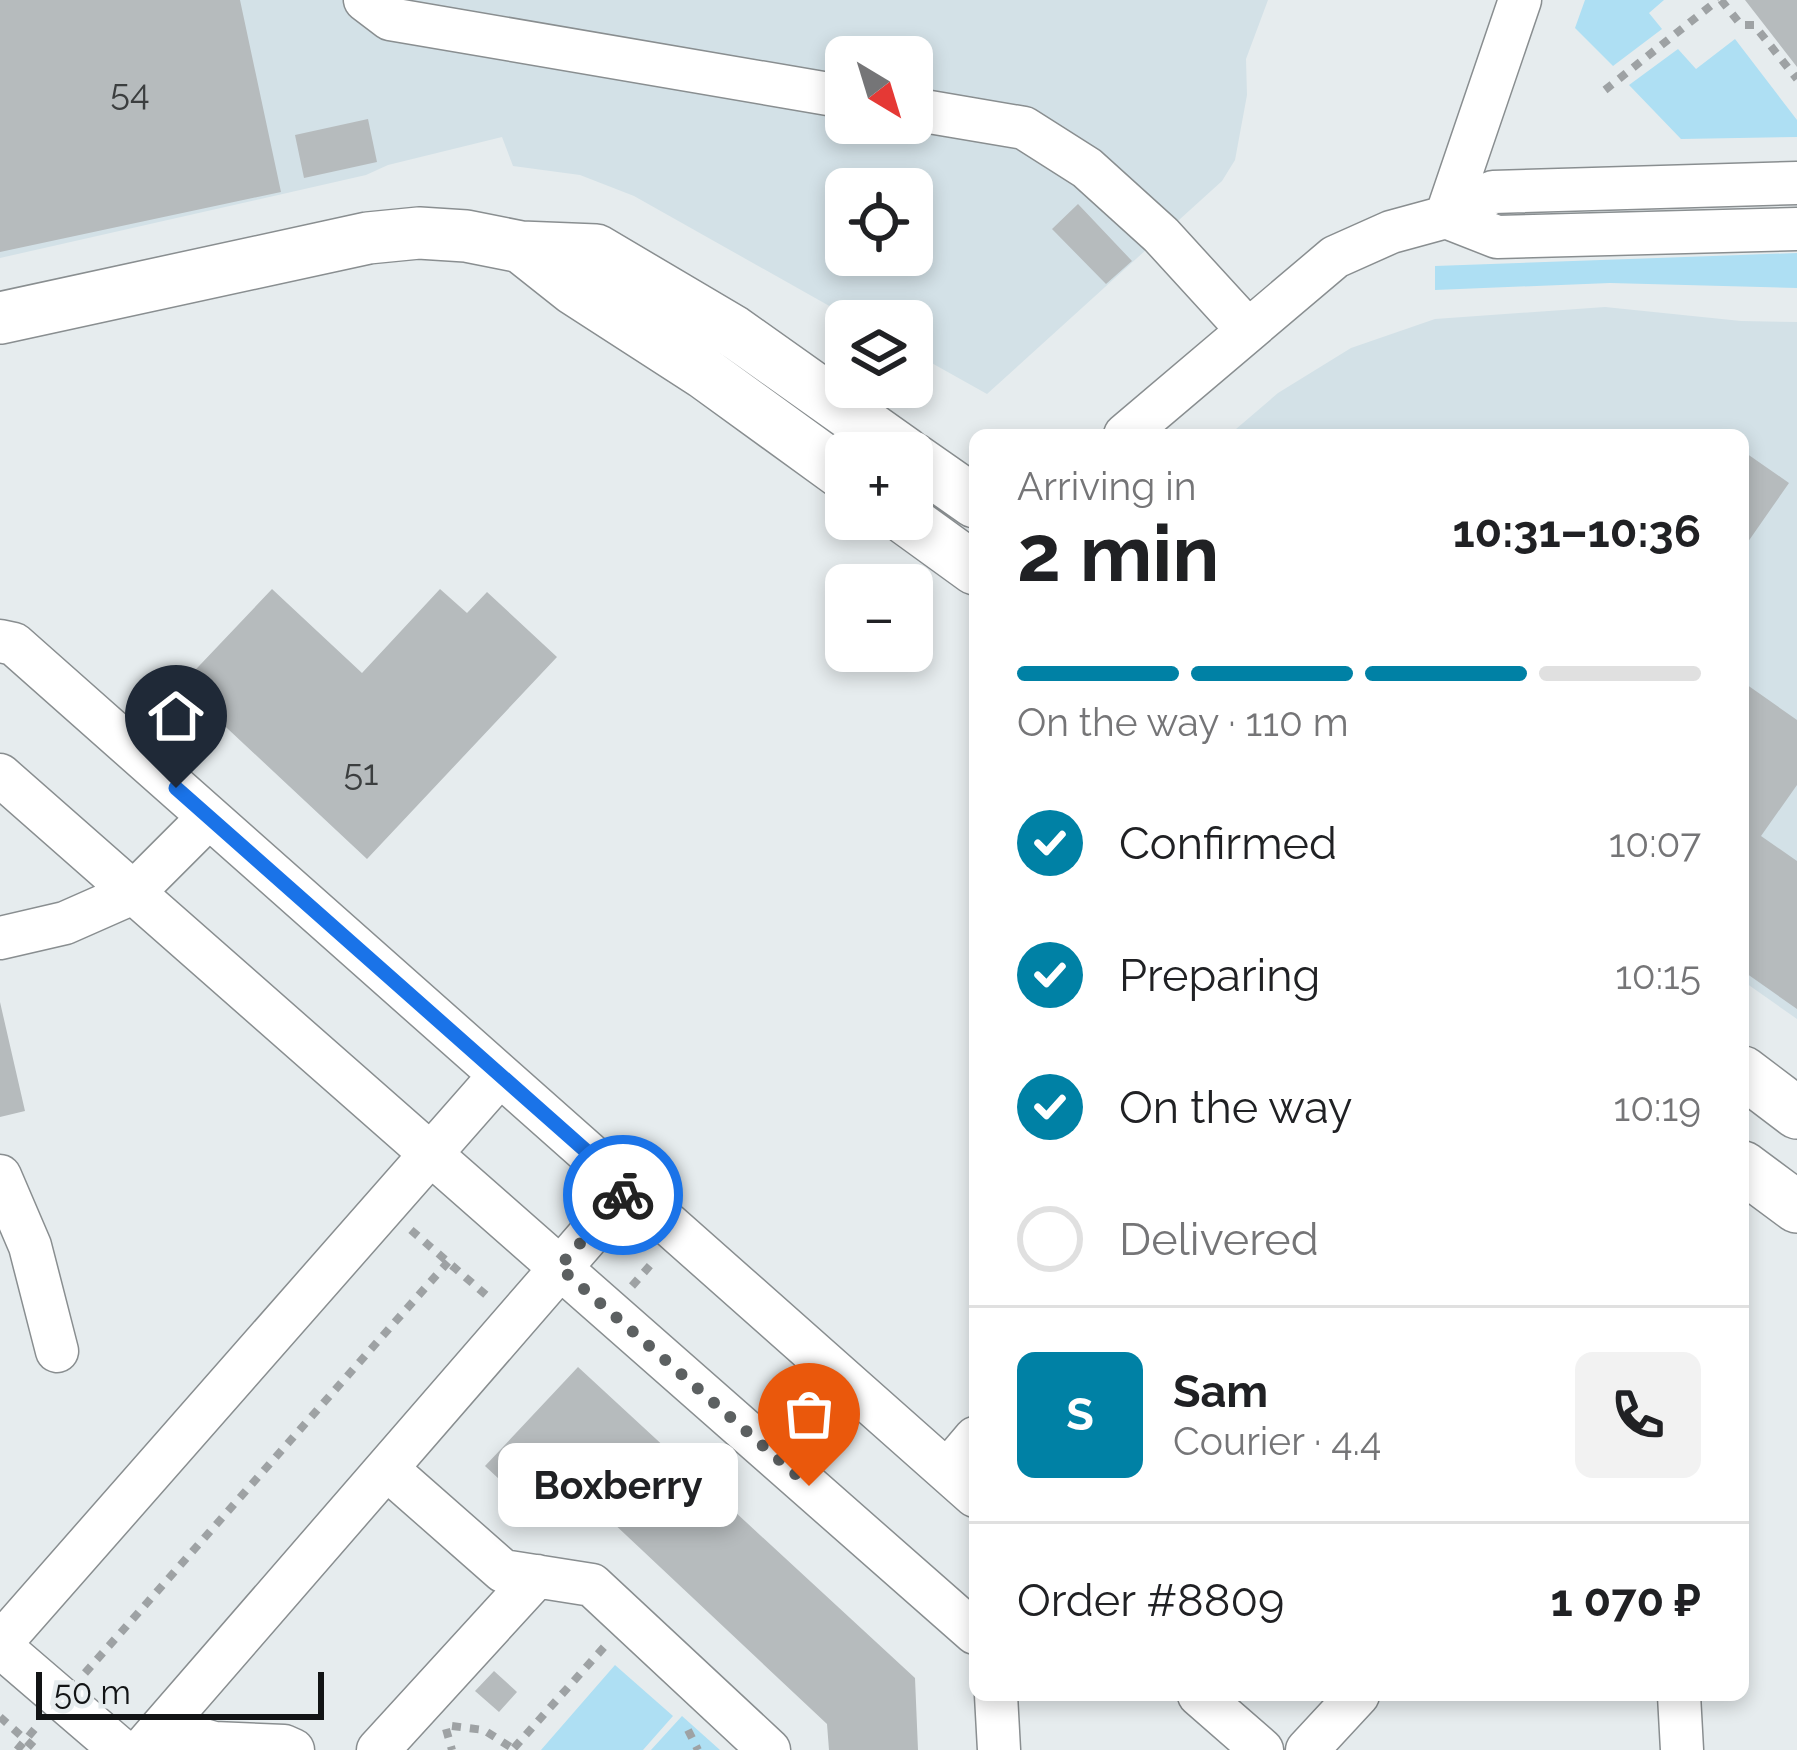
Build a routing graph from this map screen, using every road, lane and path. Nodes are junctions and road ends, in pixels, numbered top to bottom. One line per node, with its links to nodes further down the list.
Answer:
1 (365, 0): 6 (street)
2 (1520, 0): 9 (street)
3 (1719, 0): 4 (path); 5 (path)
4 (1797, 79)
5 (1605, 90)
6 (825, 94)
7 (933, 113): 13 (street)
8 (1797, 183): 9 (street)
9 (1446, 217): 10 (street); 13 (street)
10 (1797, 229)
11 (521, 247): 12 (main road); 15 (main road); 16 (main road)
12 (0, 319)
13 (1247, 328): 14 (street)
14 (1132, 429)
15 (876, 432)
16 (825, 461)
17 (933, 472): 18 (main road)
18 (969, 498)
19 (933, 539): 20 (main road)
20 (969, 565)
21 (0, 641): 23 (street)
22 (0, 775): 24 (street)
23 (209, 817): 24 (street); 26 (street)
24 (134, 893): 25 (street); 29 (street)
25 (0, 938)
26 (500, 1075): 29 (street); 32 (street)
27 (1749, 1077): 28 (main road)
28 (1797, 1113)
29 (430, 1154): 33 (street); 37 (street)
30 (1749, 1171): 34 (main road)
31 (0, 1176): 40 (street)
32 (629, 1189): 35 (street); 37 (street)
33 (385, 1206): 36 (path); 46 (street)
34 (1797, 1207)
35 (678, 1233): 38 (path); 42 (street)
36 (448, 1262): 39 (path); 47 (path)
37 (559, 1267): 38 (street); 39 (street)
38 (610, 1312): 45 (street)
39 (514, 1320): 41 (street)
40 (57, 1351)
41 (387, 1468): 43 (street); 55 (street)
42 (961, 1484)
43 (537, 1576): 44 (street); 61 (street)
44 (628, 1619): 56 (path); 62 (street)
45 (969, 1628)
46 (0, 1645): 47 (street)
47 (62, 1699): 54 (path); 59 (street)
48 (996, 1701): 63 (street)
49 (1206, 1701): 64 (street)
50 (1352, 1701): 65 (street)
51 (1679, 1701): 66 (street)
52 (0, 1717): 54 (path)
53 (445, 1725): 56 (path)
54 (25, 1739): 57 (path); 58 (path)
55 (152, 1739): 60 (street)
56 (515, 1749)
57 (16, 1750)
58 (37, 1750)
59 (121, 1750)
60 (293, 1750)
61 (378, 1750)
62 (769, 1750)
63 (999, 1750)
64 (1262, 1750)
65 (1307, 1750)
66 (1682, 1750)

